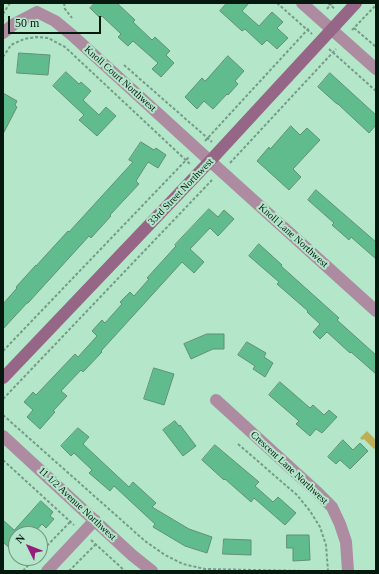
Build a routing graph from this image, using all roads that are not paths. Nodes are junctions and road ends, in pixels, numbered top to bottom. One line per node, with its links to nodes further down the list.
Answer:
1 (302, 3): 3 (street)
2 (356, 3): 3 (street, 33rd Street Northwest)
3 (331, 30): 5 (street); 6 (street, 33rd Street Northwest)
4 (3, 33): 6 (street, Knoll Court Northwest)
5 (376, 69)
6 (210, 162): 7 (street, Knoll Lane Northwest); 8 (street, 33rd Street Northwest)
7 (376, 311)
8 (3, 378)
9 (216, 400): 14 (street, Crescent Lane Northwest)
10 (3, 436): 11 (street, 11 1/2 Avenue Northwest)
11 (95, 520): 12 (street); 13 (street, 11 1/2 Avenue Northwest)
12 (47, 571)
13 (152, 571)
14 (348, 571)

